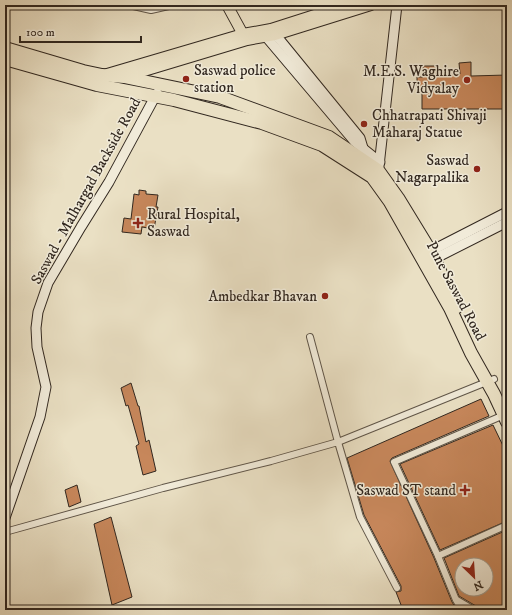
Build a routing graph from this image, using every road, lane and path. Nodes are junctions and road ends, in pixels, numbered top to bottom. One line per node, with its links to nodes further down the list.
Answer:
1 (128, 5): 2 (street)
2 (174, 5)
3 (227, 5): 8 (main road)
4 (346, 5): 7 (main road)
5 (371, 5): 7 (main road)
6 (397, 5): 15 (street)
7 (268, 33): 8 (main road); 15 (street)
8 (245, 37): 11 (main road); 12 (main road)
9 (5, 48): 12 (highway)
10 (5, 59): 12 (highway)
11 (124, 77): 12 (highway); 13 (highway)
12 (95, 81): 14 (highway)
13 (161, 86): 14 (street, Saswad - Malhargad Backside Road); 15 (highway)
14 (155, 97): 15 (highway); 24 (street, Saswad - Malhargad Backside Road)
15 (377, 170): 18 (highway, Pune Saswad Road)
16 (507, 212): 18 (street)
17 (507, 222): 18 (street)
18 (428, 257): 20 (highway, Pune Saswad Road)
19 (310, 337): 23 (street)
20 (491, 380): 21 (highway); 22 (highway); 23 (street)
21 (507, 402)
22 (505, 418): 27 (street)
23 (338, 442): 26 (street); 28 (street)
24 (5, 518)
25 (507, 525): 27 (street)
26 (5, 532)
27 (438, 556): 29 (street)
28 (397, 588)
29 (456, 600): 30 (street); 31 (street)
30 (462, 610)
31 (474, 610)

